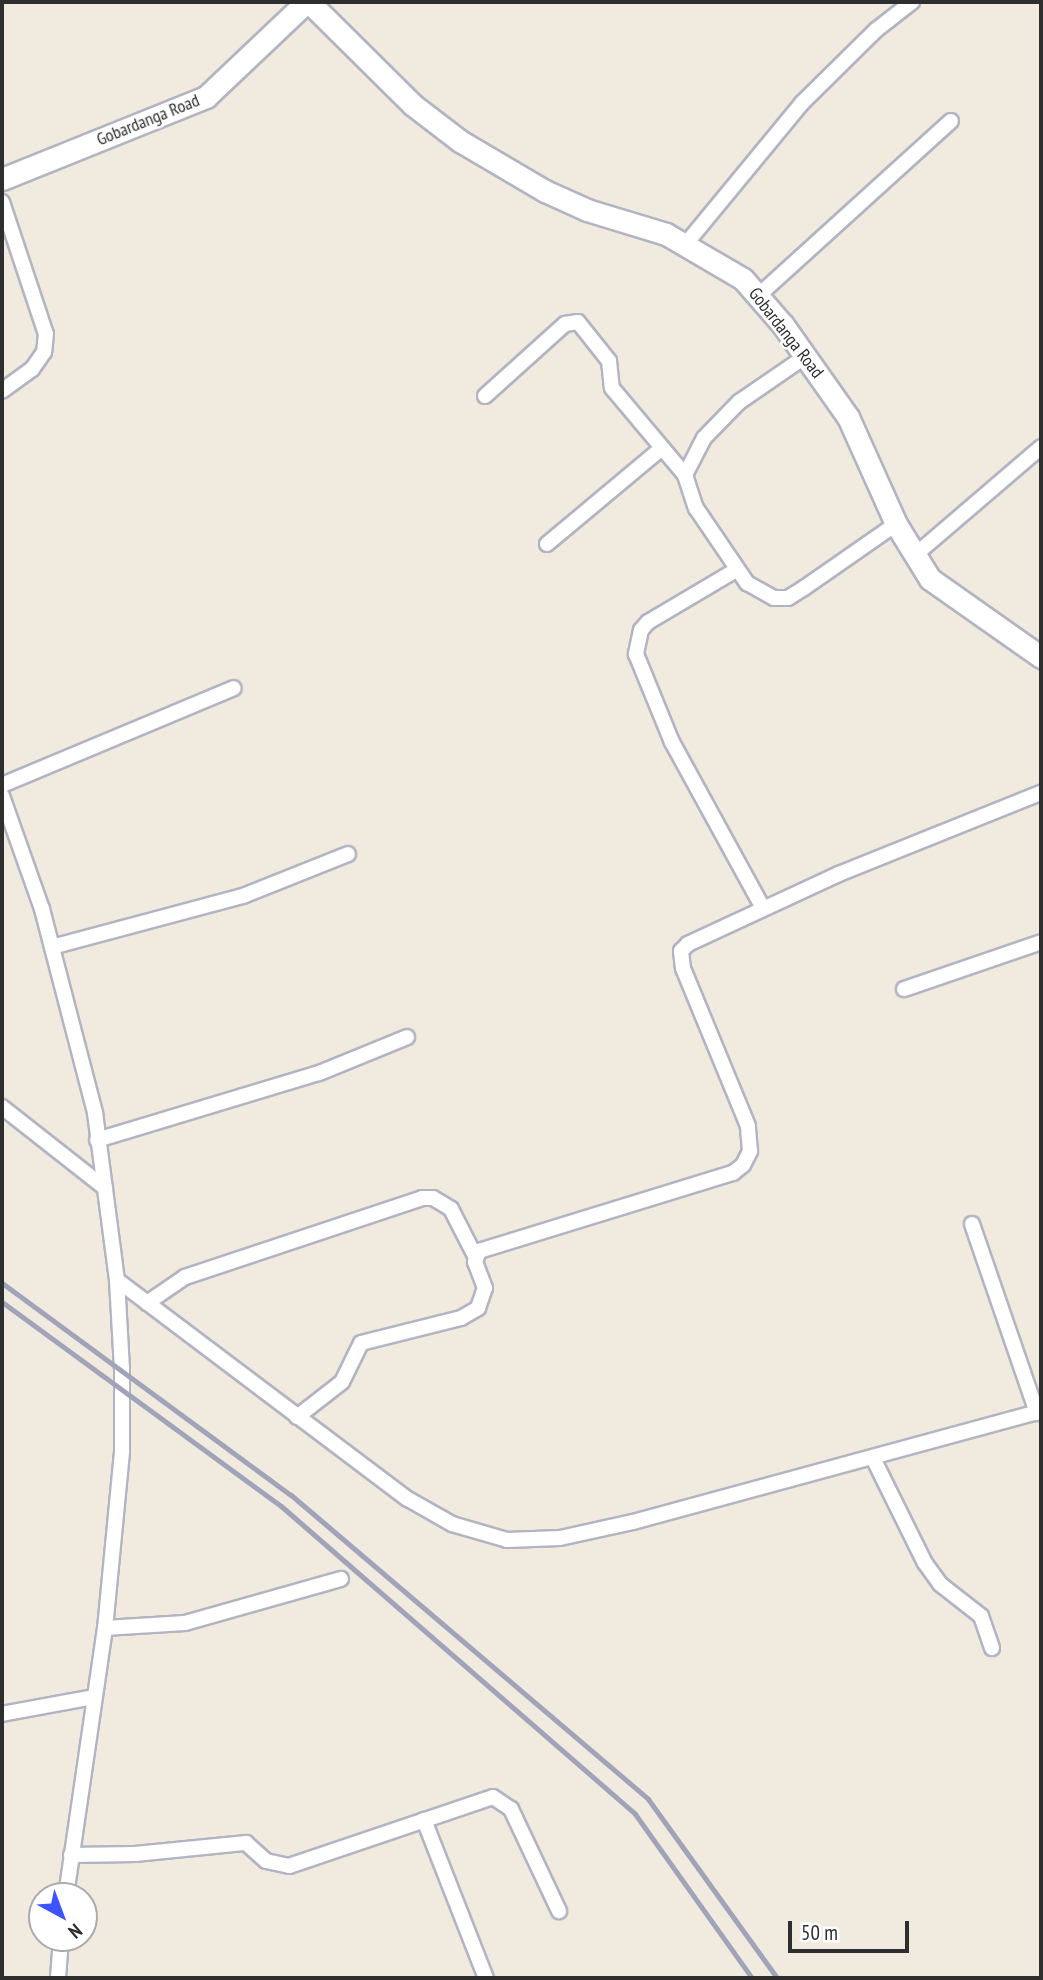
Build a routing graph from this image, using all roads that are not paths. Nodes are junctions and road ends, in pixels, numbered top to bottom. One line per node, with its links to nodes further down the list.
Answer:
1 (912, 2): 6 (street)
2 (302, 3): 4 (main road, Gobardanga Road); 6 (main road, Gobardanga Road)
3 (951, 121): 7 (street)
4 (2, 180)
5 (2, 202): 9 (street)
6 (685, 245): 7 (main road, Gobardanga Road)
7 (759, 295): 8 (main road, Gobardanga Road)
8 (806, 356): 13 (street); 14 (main road, Gobardanga Road)
9 (2, 391)
10 (485, 396): 12 (street)
11 (1041, 447): 16 (street)
12 (662, 448): 13 (street); 15 (street)
13 (685, 475): 17 (street)
14 (895, 524): 16 (main road, Gobardanga Road); 17 (street)
15 (547, 544)
16 (914, 556): 18 (main road, Gobardanga Road)
17 (736, 570): 25 (street)
18 (1041, 656)
19 (234, 688): 20 (street)
20 (2, 785)
21 (1041, 793): 25 (street)
22 (2, 796): 23 (street)
23 (7, 823): 27 (street)
24 (348, 854): 27 (street)
25 (763, 908): 34 (street)
26 (1041, 942): 28 (street)
27 (52, 947): 31 (street)
28 (904, 989)
29 (408, 1037): 31 (street)
30 (2, 1107): 32 (street)
31 (97, 1140): 32 (street)
32 (105, 1188): 35 (street)
33 (972, 1224): 37 (street)
34 (475, 1256): 36 (street); 38 (street)
35 (117, 1280): 36 (street); 41 (street)
36 (147, 1303): 38 (street)
37 (1039, 1412): 39 (street)
38 (297, 1417): 39 (street)
39 (873, 1458): 42 (street)
40 (341, 1579): 41 (street)
41 (105, 1628): 43 (street)
42 (992, 1648)
43 (94, 1697): 44 (street); 46 (street)
44 (2, 1714)
45 (424, 1820): 46 (street); 48 (street); 51 (street)
46 (71, 1855): 47 (street)
47 (68, 1882)
48 (559, 1911)
49 (60, 1952): 50 (street)
50 (58, 1978)
51 (486, 1978)

